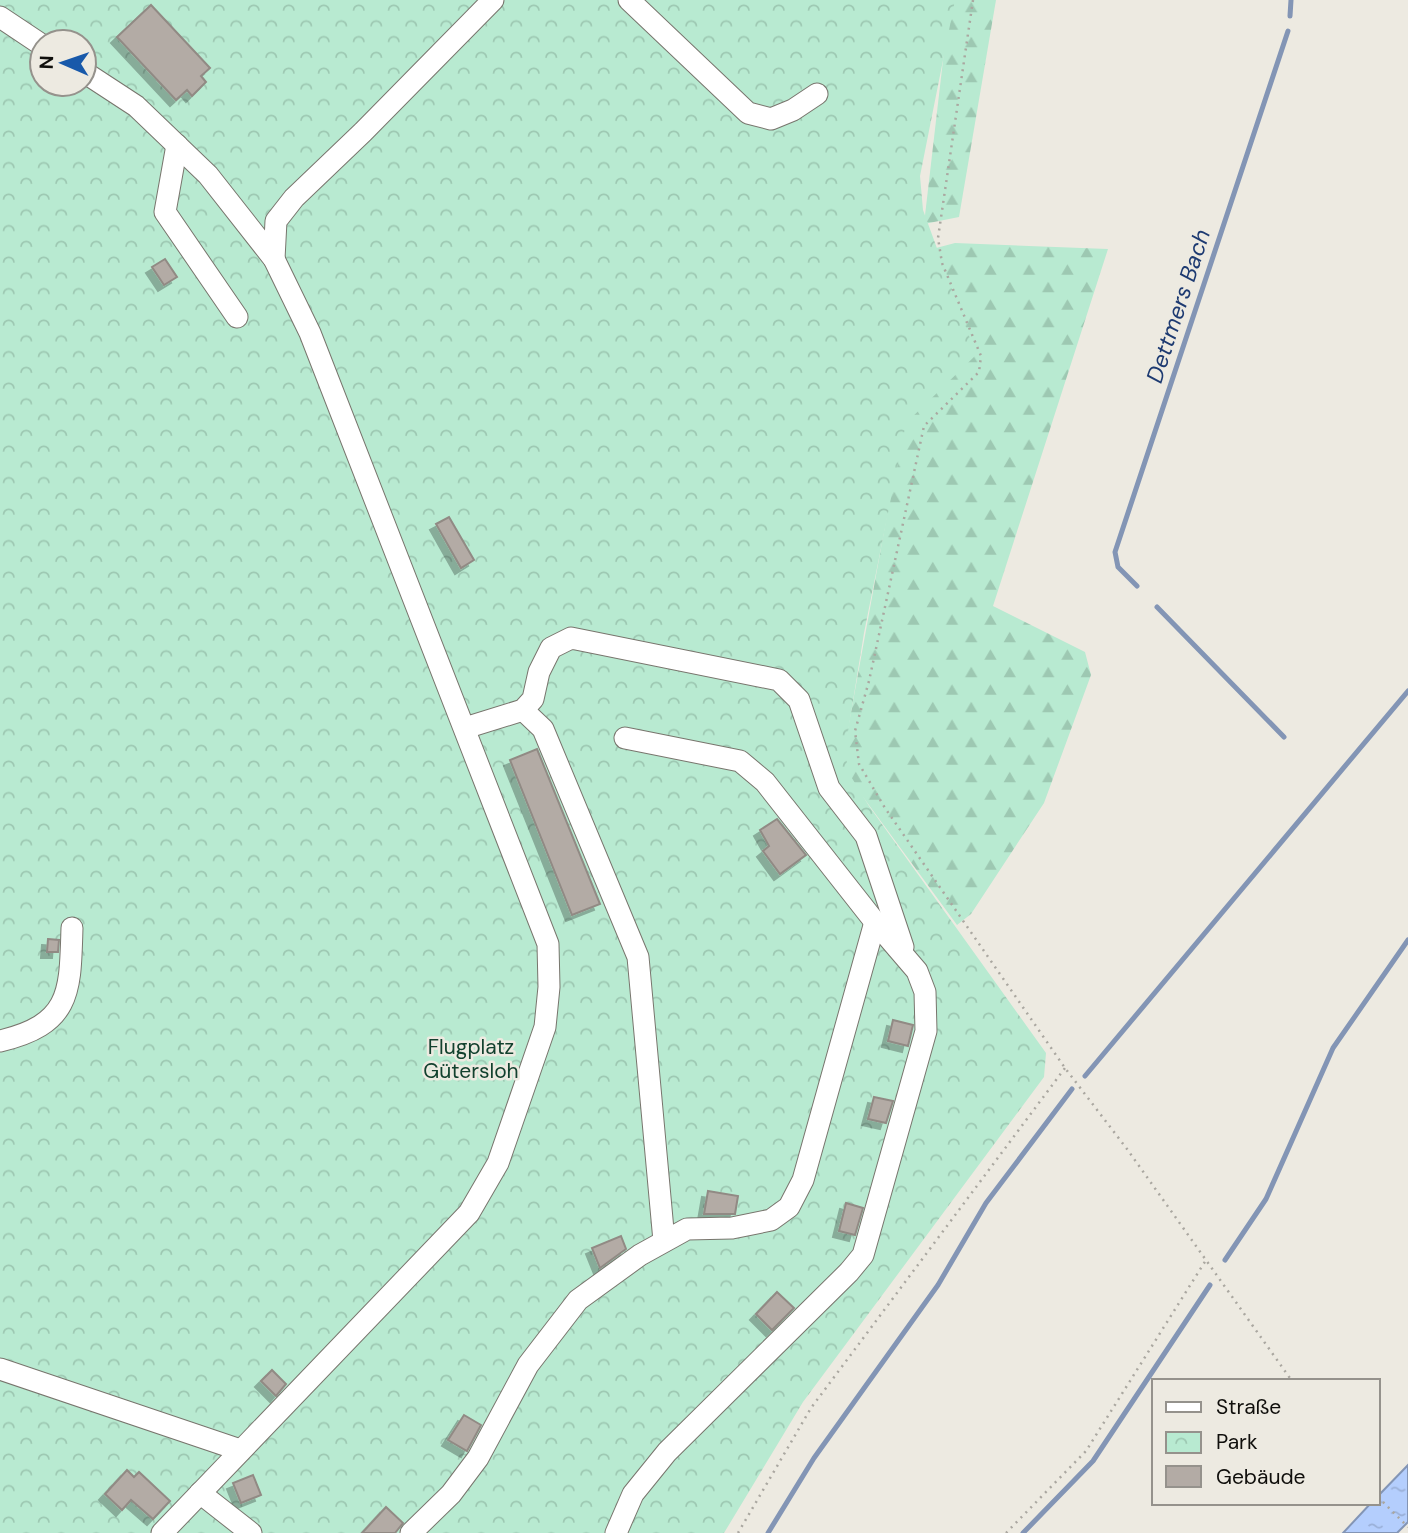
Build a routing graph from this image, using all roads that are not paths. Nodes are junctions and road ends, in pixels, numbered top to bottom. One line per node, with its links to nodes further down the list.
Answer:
1 (493, 0): 8 (lane)
2 (629, 0): 6 (lane)
3 (0, 17): 4 (lane)
4 (28, 36)
5 (98, 81): 7 (lane)
6 (817, 94)
7 (177, 145): 8 (lane); 9 (lane)
8 (274, 259): 11 (lane)
9 (236, 317)
10 (523, 710): 11 (lane); 15 (lane); 17 (lane)
11 (465, 728): 19 (lane)
12 (625, 738): 13 (lane)
13 (875, 922): 15 (lane); 17 (lane)
14 (72, 928): 16 (lane)
15 (906, 957): 24 (lane)
16 (0, 1041)
17 (664, 1241): 23 (lane)
18 (0, 1369): 19 (lane)
19 (240, 1450): 20 (lane)
20 (200, 1493): 21 (lane); 22 (lane)
21 (162, 1533)
22 (251, 1533)
23 (411, 1533)
24 (616, 1533)

